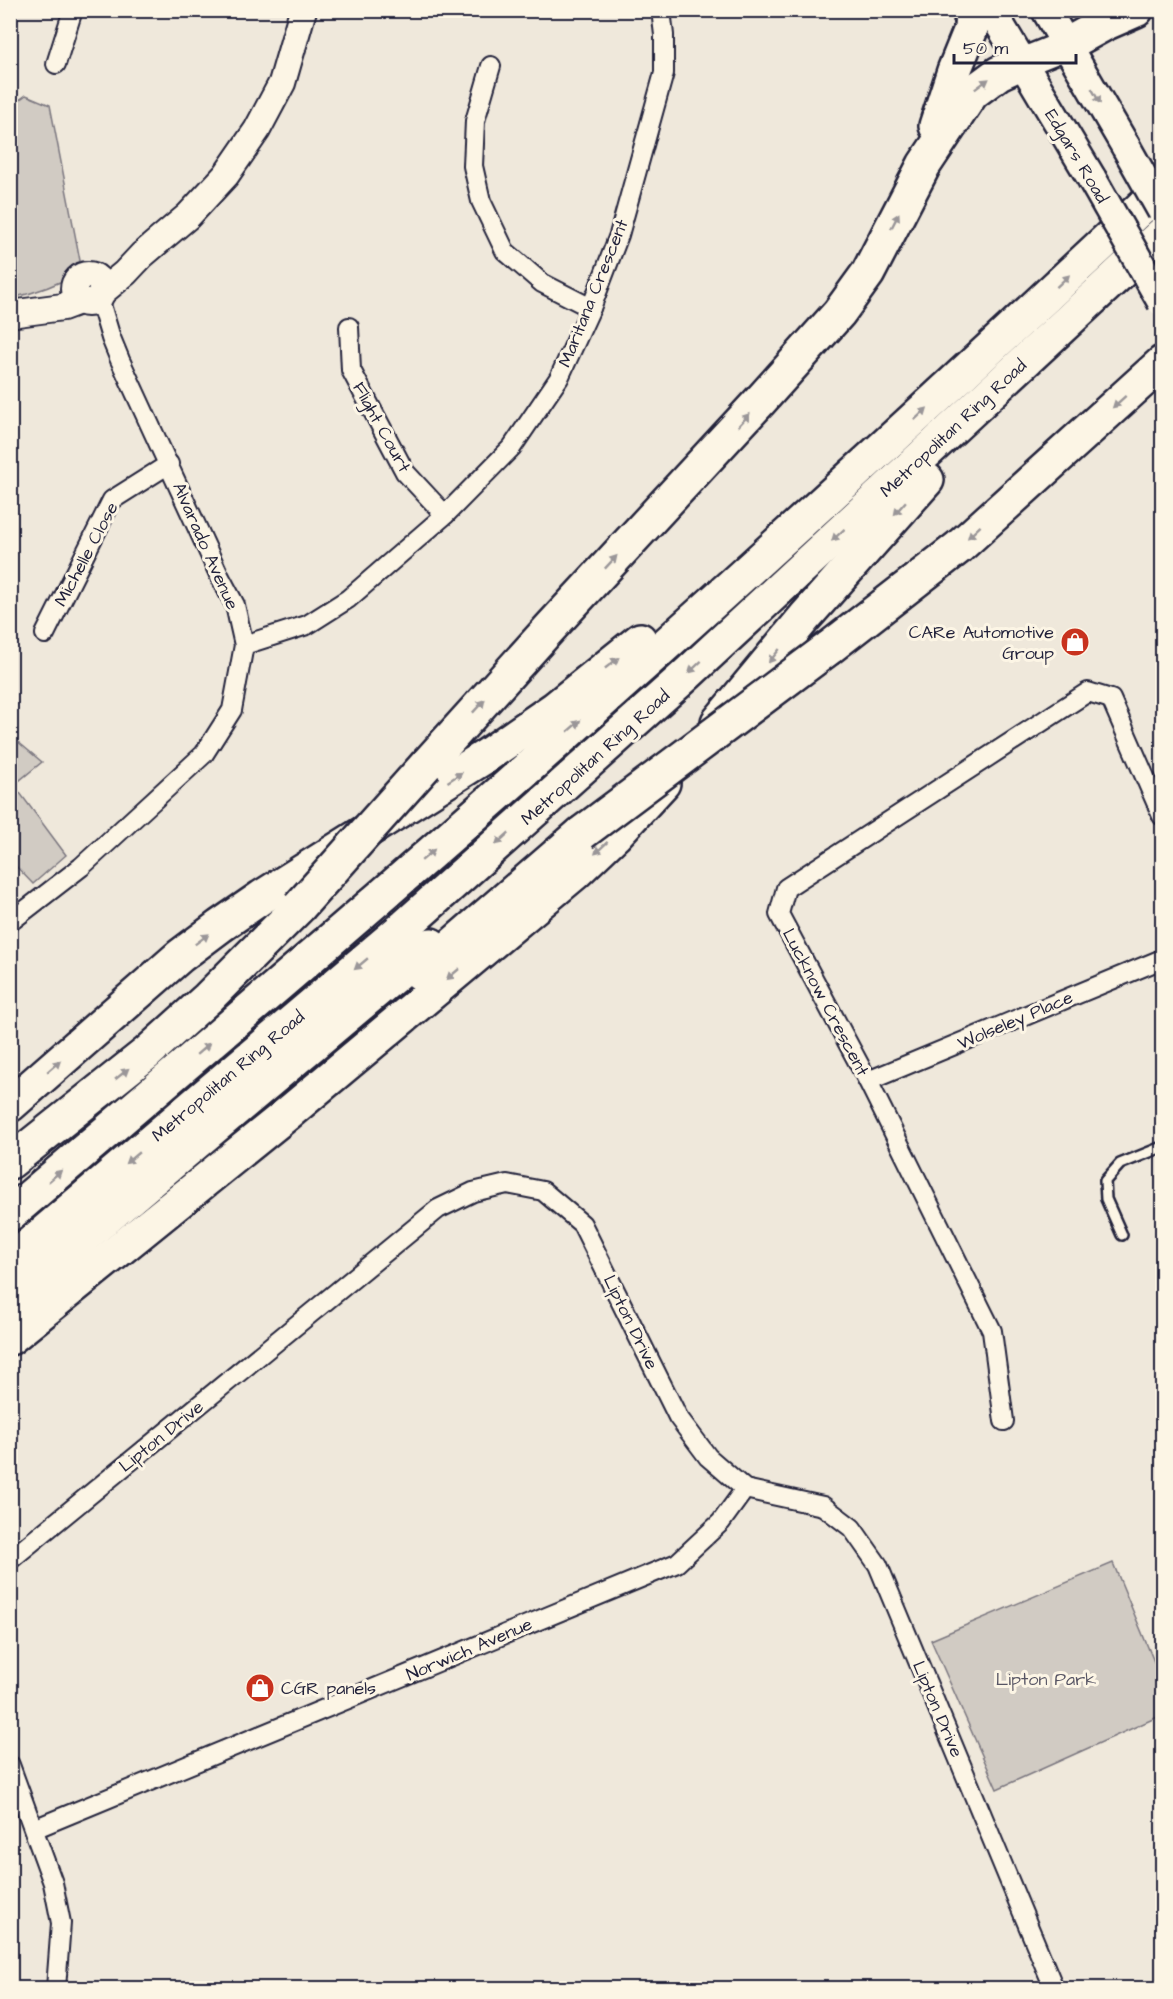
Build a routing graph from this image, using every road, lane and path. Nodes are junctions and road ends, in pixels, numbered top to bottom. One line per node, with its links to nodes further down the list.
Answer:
1 (73, 10): 11 (street)
2 (303, 10): 17 (street)
3 (661, 10): 19 (street, Maritana Crescent)
4 (972, 10): 13 (highway)
5 (991, 10): 10 (main road, Edgars Road)
6 (1046, 10): 9 (main road)
7 (1136, 10): 8 (highway)
8 (1093, 17): 9 (highway)
9 (1066, 45): 10 (main road); 15 (main road, one-way to 15, bridge)
10 (1021, 63): 13 (highway, one-way to 10); 18 (main road, Edgars Road, bridge)
11 (56, 64)
12 (492, 66): 19 (street)
13 (924, 165): 36 (highway, one-way to 13, bridge)
14 (1162, 188): 24 (highway, Metropolitan Ring Road, one-way to 14)
15 (1162, 211)
16 (1162, 234): 21 (highway, Metropolitan Ring Road)
17 (89, 293): 20 (street); 25 (street, Alvarado Avenue)
18 (1162, 302)
19 (591, 308): 26 (street, Maritana Crescent)
20 (20, 312)
21 (1066, 324): 39 (highway, Metropolitan Ring Road, one-way to 39); 42 (highway, one-way to 42)
22 (350, 327): 26 (street, Flight Court)
23 (1156, 378): 30 (highway, one-way to 30, bridge)
24 (895, 439): 34 (highway, one-way to 24); 37 (highway, Metropolitan Ring Road, one-way to 24)
25 (169, 464): 27 (street, Michelle Close); 28 (street, Alvarado Avenue)
26 (445, 515): 28 (street, Maritana Crescent)
27 (45, 634)
28 (243, 638): 31 (street, Alvarado Avenue)
29 (1162, 816): 33 (street, Lucknow Crescent)
30 (582, 833): 40 (highway); 41 (highway)
31 (10, 922)
32 (1162, 959): 33 (street, Wolseley Place)
33 (868, 1081): 43 (street, Lucknow Crescent)
34 (10, 1105)
35 (1162, 1147): 38 (lane)
36 (10, 1162)
37 (10, 1214)
38 (1122, 1235)
39 (10, 1261)
40 (10, 1299)
41 (10, 1318)
42 (10, 1338)
43 (1004, 1421)
44 (745, 1489): 45 (street, Lipton Drive); 47 (street, Norwich Avenue); 49 (street, Lipton Drive)
45 (10, 1560)
46 (10, 1765): 47 (street)
47 (34, 1829): 48 (street)
48 (56, 1989)
49 (1054, 1989)

